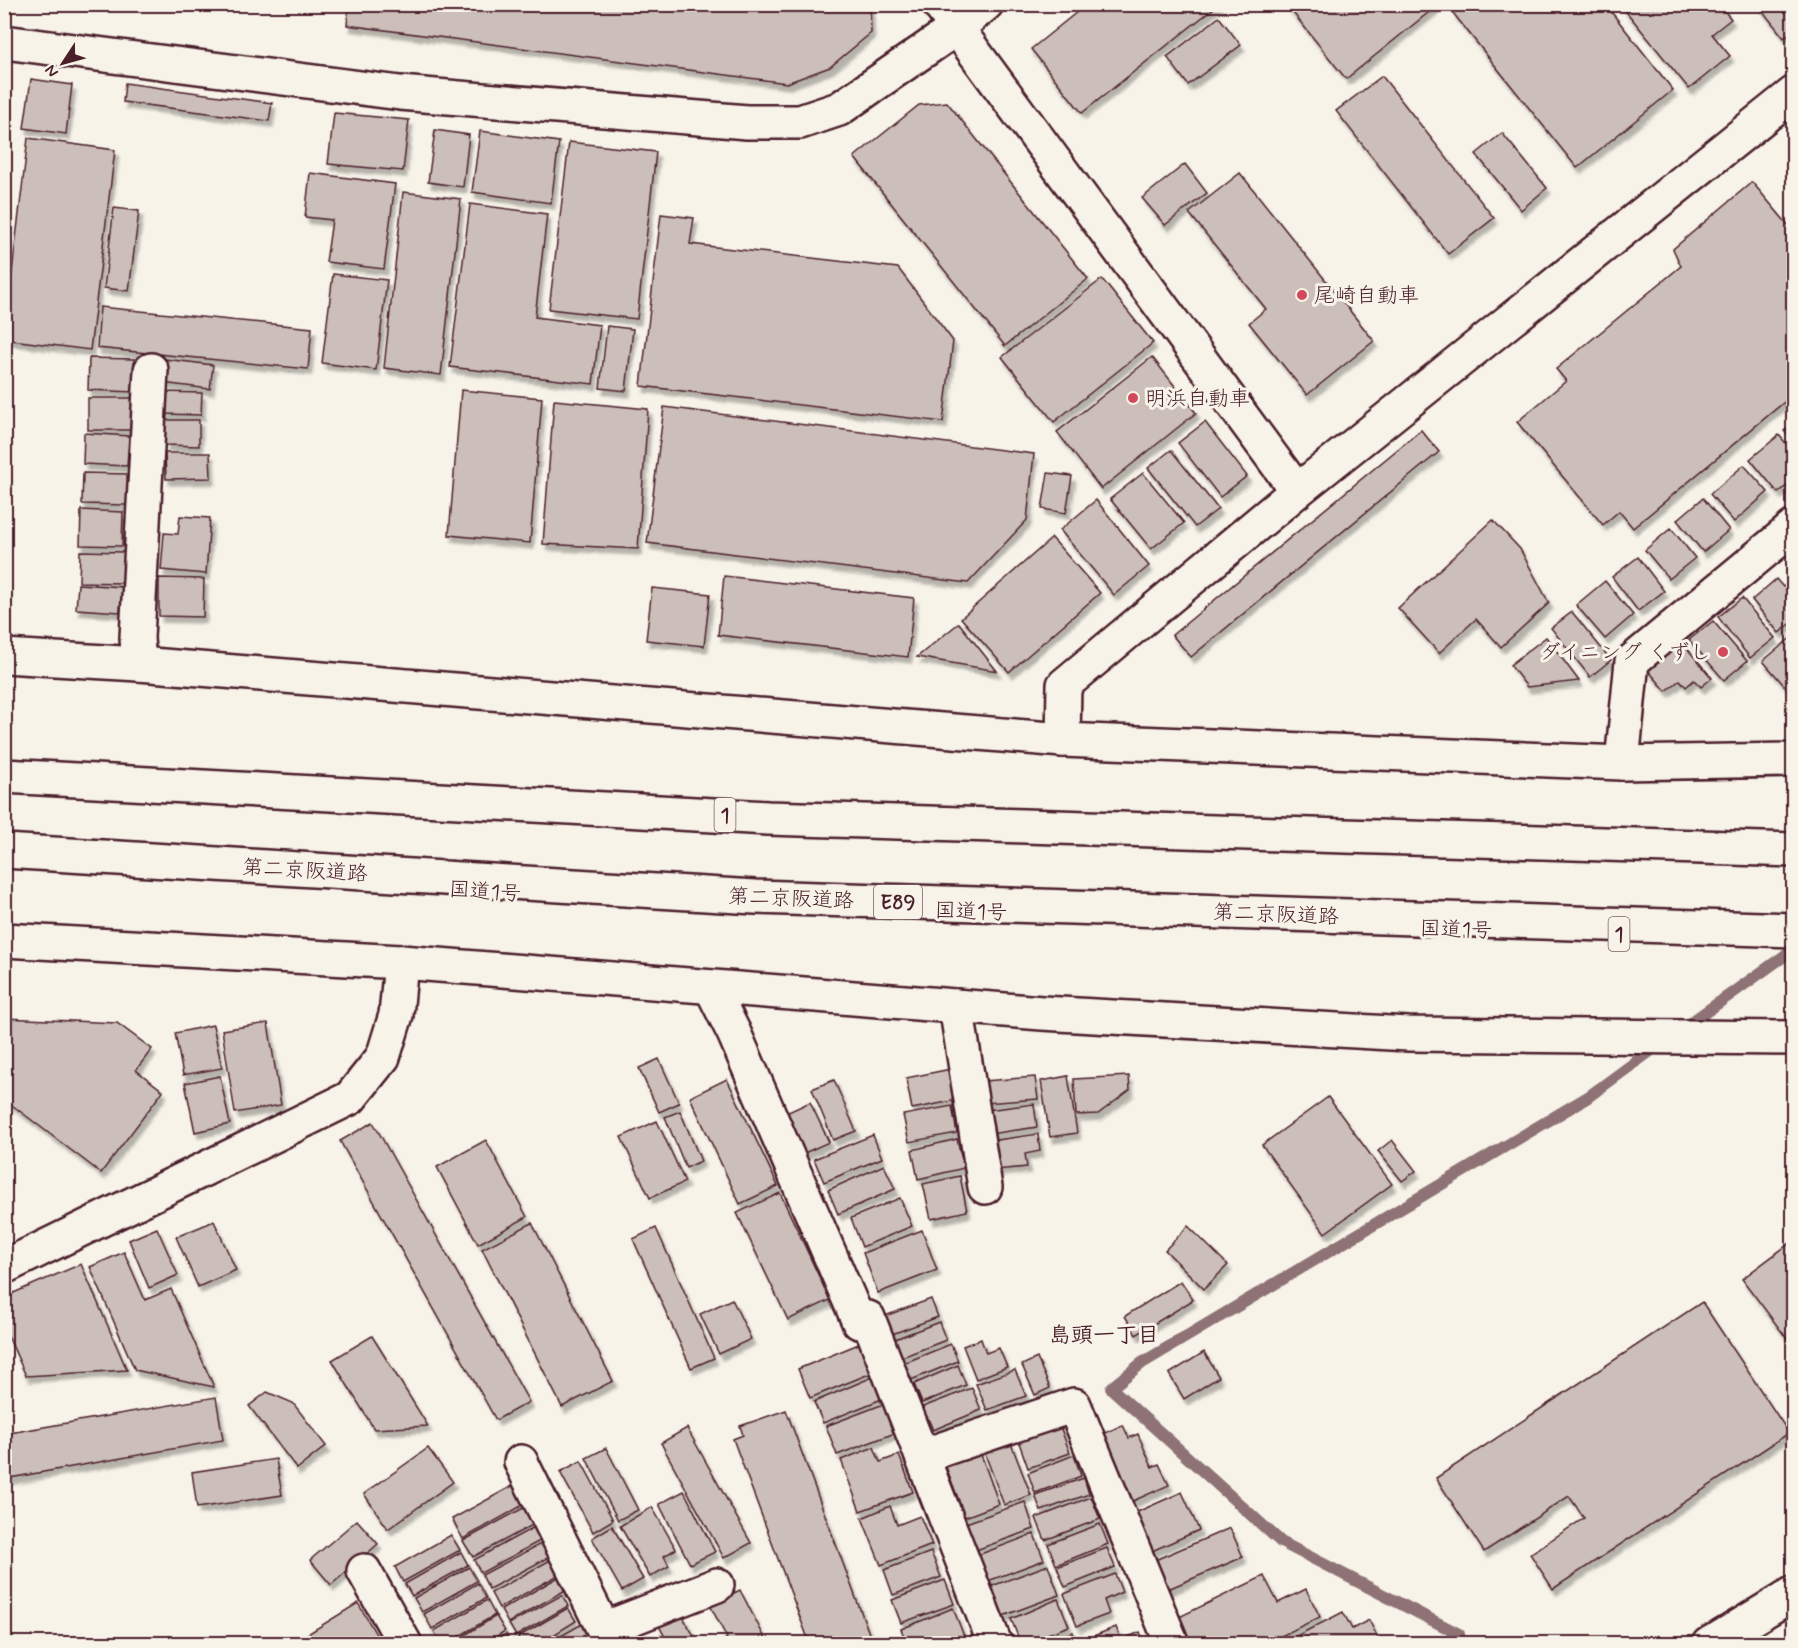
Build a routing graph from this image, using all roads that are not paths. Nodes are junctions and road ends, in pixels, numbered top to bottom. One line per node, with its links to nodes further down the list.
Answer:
1 (986, 4): 2 (main road)
2 (949, 16): 3 (main road); 6 (main road)
3 (4, 42)
4 (1794, 93): 6 (main road)
5 (151, 370): 9 (main road)
6 (1297, 491): 10 (main road)
7 (1794, 527): 12 (main road)
8 (4, 656): 9 (main road)
9 (139, 664): 10 (main road)
10 (1063, 740): 12 (main road)
11 (1794, 760): 12 (main road)
12 (1622, 763)
13 (4, 776): 15 (main road, 1)
14 (4, 788): 17 (main road)
15 (1794, 850)
16 (4, 852): 19 (main road, 第二京阪道路 / E89)
17 (1794, 858)
18 (4, 861): 20 (main road, 国道1号 / 1)
19 (1794, 930)
20 (1794, 939)
21 (4, 940): 22 (main road)
22 (400, 962): 23 (main road); 27 (main road)
23 (711, 987): 24 (main road); 28 (main road)
24 (956, 1006): 25 (main road); 26 (main road)
25 (1794, 1038)
26 (985, 1187)
27 (4, 1267)
28 (922, 1456): 35 (main road); 36 (main road)
29 (521, 1462): 33 (main road)
30 (364, 1571): 34 (main road)
31 (717, 1585): 33 (main road)
32 (1794, 1593): 37 (main road)
33 (607, 1636)
34 (405, 1644)
35 (995, 1644)
36 (1172, 1644)
37 (1710, 1644)

